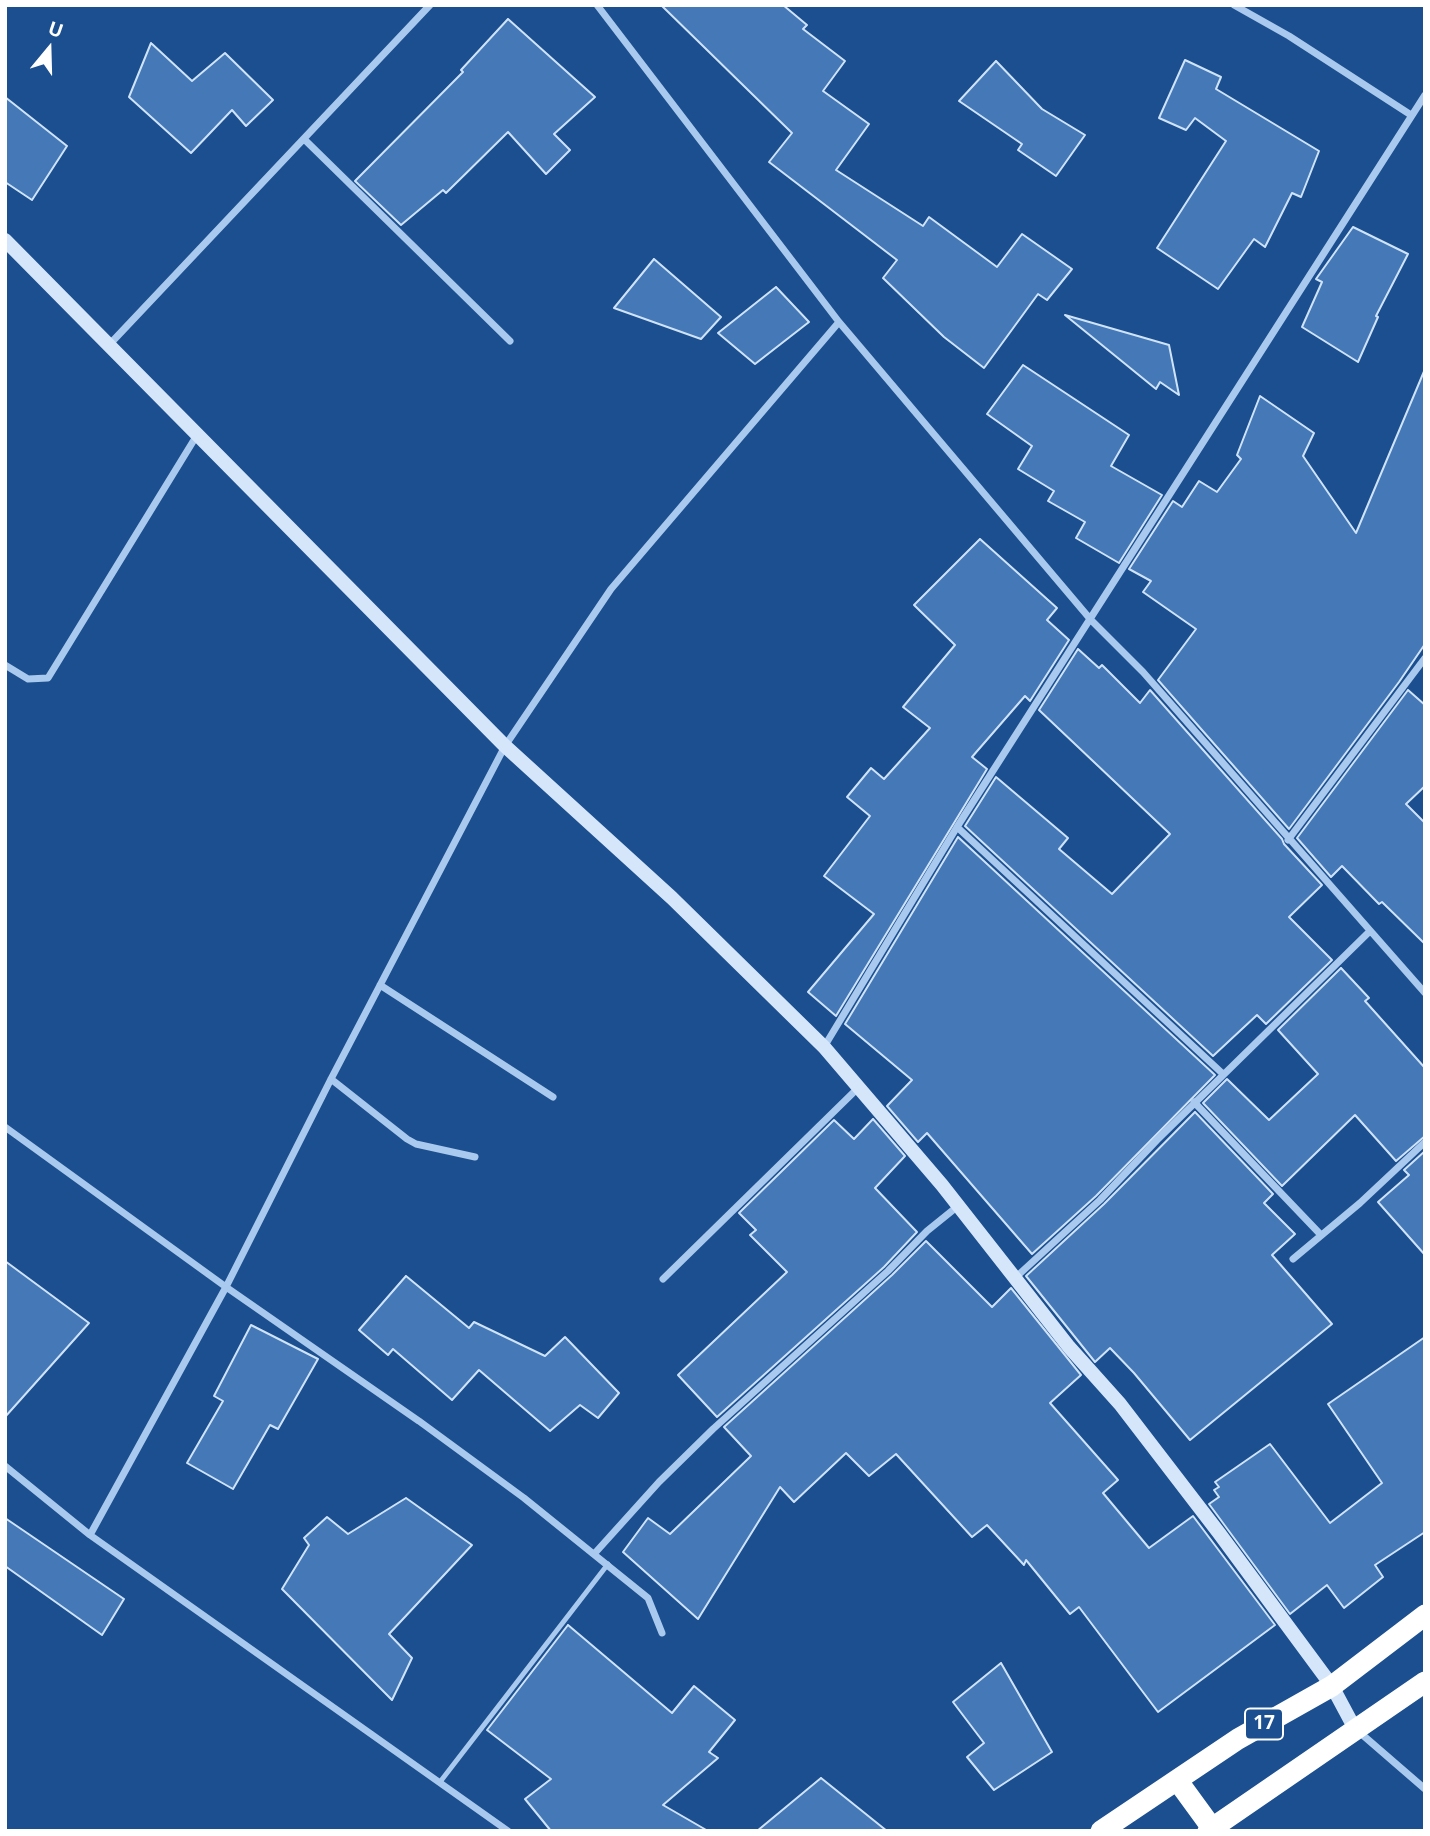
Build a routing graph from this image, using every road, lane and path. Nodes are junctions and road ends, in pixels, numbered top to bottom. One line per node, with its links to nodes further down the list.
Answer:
1 (430, 5): 6 (street)
2 (597, 5): 8 (street)
3 (1234, 5): 5 (street)
4 (1425, 95): 5 (street)
5 (1411, 115): 12 (street)
6 (304, 139): 9 (street); 10 (street)
7 (5, 240): 10 (street)
8 (839, 322): 12 (street); 15 (street)
9 (510, 341)
10 (109, 345): 11 (street)
11 (197, 435): 14 (street); 15 (street)
12 (1091, 620): 16 (street); 17 (street)
13 (1425, 657): 17 (street)
14 (5, 665)
15 (505, 746): 19 (street); 21 (street)
16 (957, 827): 21 (street); 22 (street)
17 (1288, 840): 18 (street)
18 (1369, 932): 20 (street); 22 (street)
19 (380, 985): 23 (street); 25 (street)
20 (1425, 993)
21 (824, 1047): 24 (street)
22 (1223, 1074): 26 (street)
23 (331, 1079): 29 (street); 35 (street)
24 (859, 1087): 30 (street); 33 (street)
25 (553, 1097)
26 (1194, 1102): 31 (street); 34 (street)
27 (5, 1127): 35 (street)
28 (1425, 1142): 31 (street)
29 (475, 1157)
30 (959, 1206): 34 (street); 38 (street)
31 (1321, 1235): 32 (street)
32 (1293, 1259)
33 (663, 1279)
34 (1014, 1279): 43 (street)
35 (226, 1287): 37 (street); 38 (street)
36 (5, 1466): 37 (street)
37 (90, 1535): 46 (street)
38 (595, 1553): 39 (street)
39 (608, 1564): 41 (street); 46 (lane)
40 (1425, 1615): 43 (highway, 17)
41 (662, 1633)
42 (1425, 1682): 44 (highway)
43 (1332, 1686): 44 (street); 45 (highway, 17)
44 (1355, 1729): 47 (street); 48 (highway)
45 (1177, 1780): 48 (highway); 50 (highway, 17)
46 (440, 1783): 49 (street)
47 (1425, 1789)
48 (1210, 1829)
49 (508, 1831)
50 (1101, 1831)

